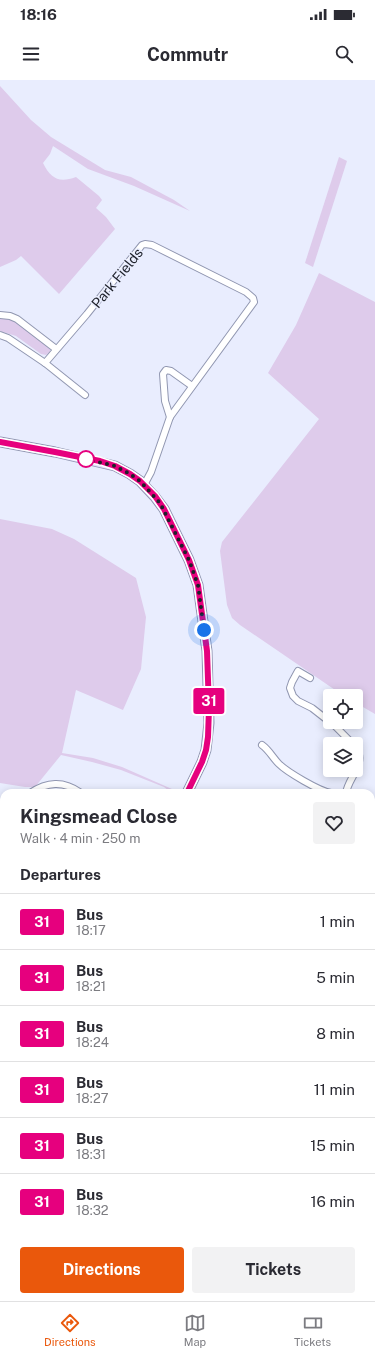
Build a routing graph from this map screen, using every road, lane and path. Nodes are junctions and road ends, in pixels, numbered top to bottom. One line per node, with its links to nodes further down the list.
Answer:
1 (0, 315): 3 (street)
2 (0, 336): 4 (street)
3 (56, 349): 4 (street, Park Fields); 5 (street, Park Fields)
4 (45, 363): 6 (street)
5 (192, 386): 7 (street); 7 (street)
6 (85, 395)
7 (170, 417): 9 (street)
8 (0, 442): 9 (main road)
9 (144, 485): 16 (main road)
10 (310, 678): 11 (street)
11 (346, 737)
12 (262, 745): 17 (street)
13 (352, 777): 18 (street)
14 (36, 789): 15 (street)
15 (74, 789)
16 (189, 789)
17 (321, 789)
18 (346, 789)

